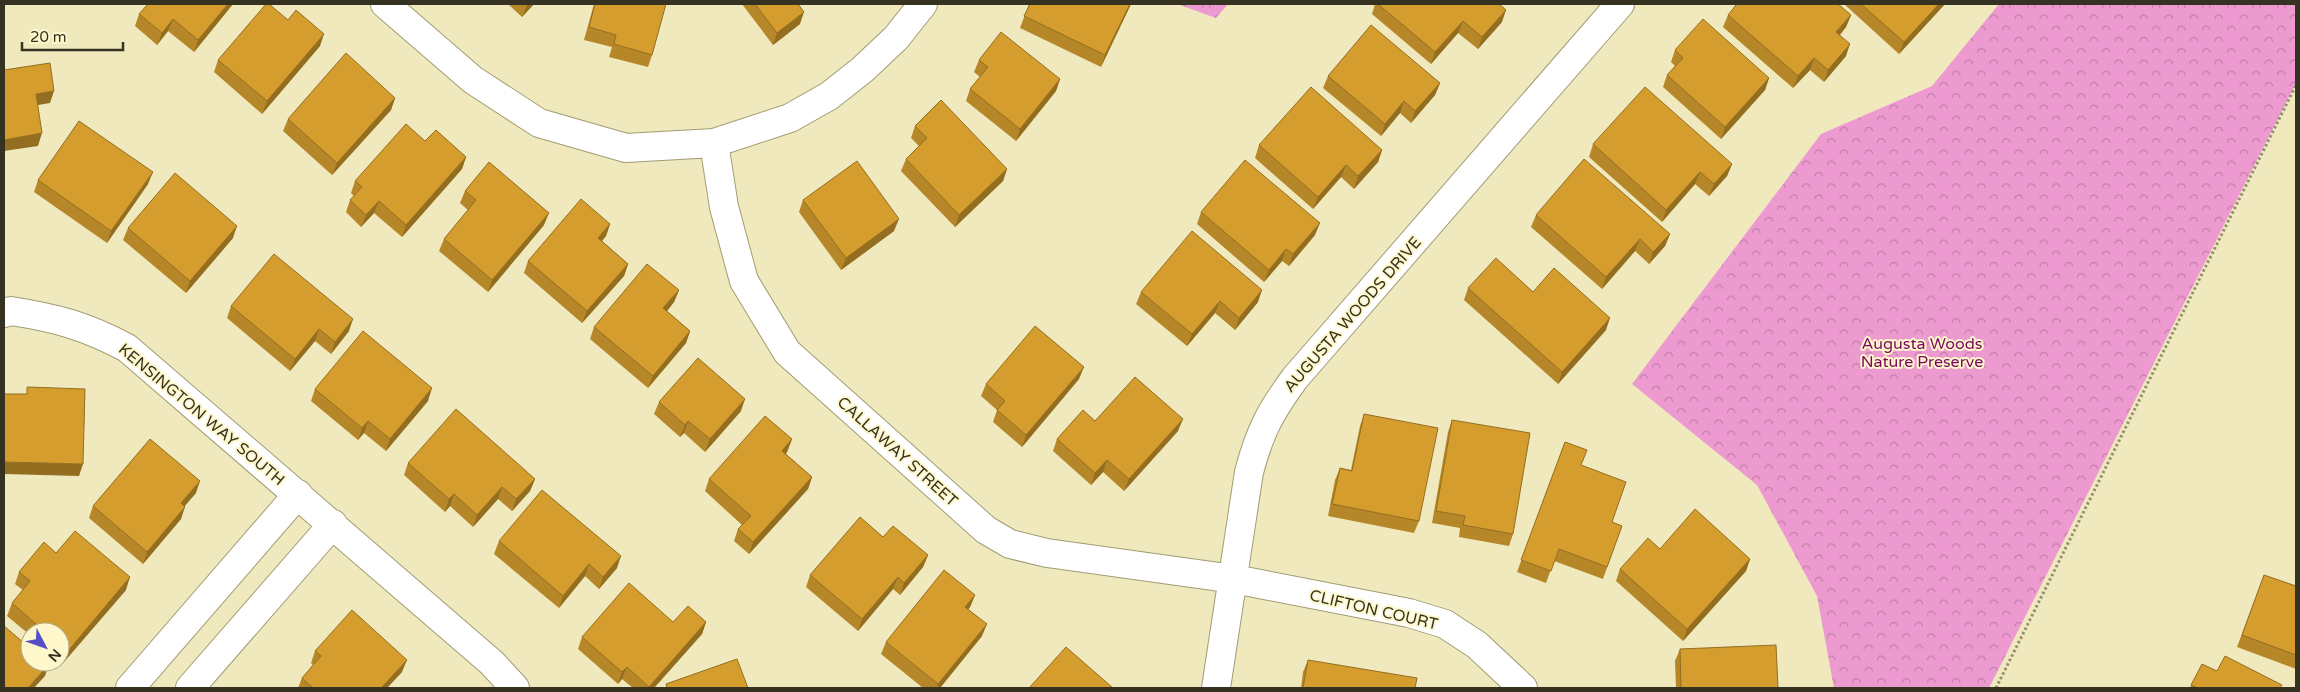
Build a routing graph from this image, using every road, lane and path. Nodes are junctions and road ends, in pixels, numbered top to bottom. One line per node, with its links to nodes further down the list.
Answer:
1 (386, 4): 5 (street)
2 (922, 4): 5 (street)
3 (1620, 4): 9 (street, AUGUSTA WOODS DRIVE)
4 (2296, 85): 15 (path)
5 (714, 143): 9 (street, CALLAWAY STREET)
6 (4, 313): 7 (street, KENSINGTON WAY SOUTH)
7 (298, 494): 8 (street, KENSINGTON WAY SOUTH); 10 (street)
8 (333, 524): 11 (street); 12 (street, KENSINGTON WAY SOUTH)
9 (1234, 579): 13 (street, AUGUSTA WOODS DRIVE); 14 (street, CLIFTON COURT)
10 (130, 688)
11 (190, 688)
12 (515, 688)
13 (1216, 688)
14 (1523, 688)
15 (1996, 688)

